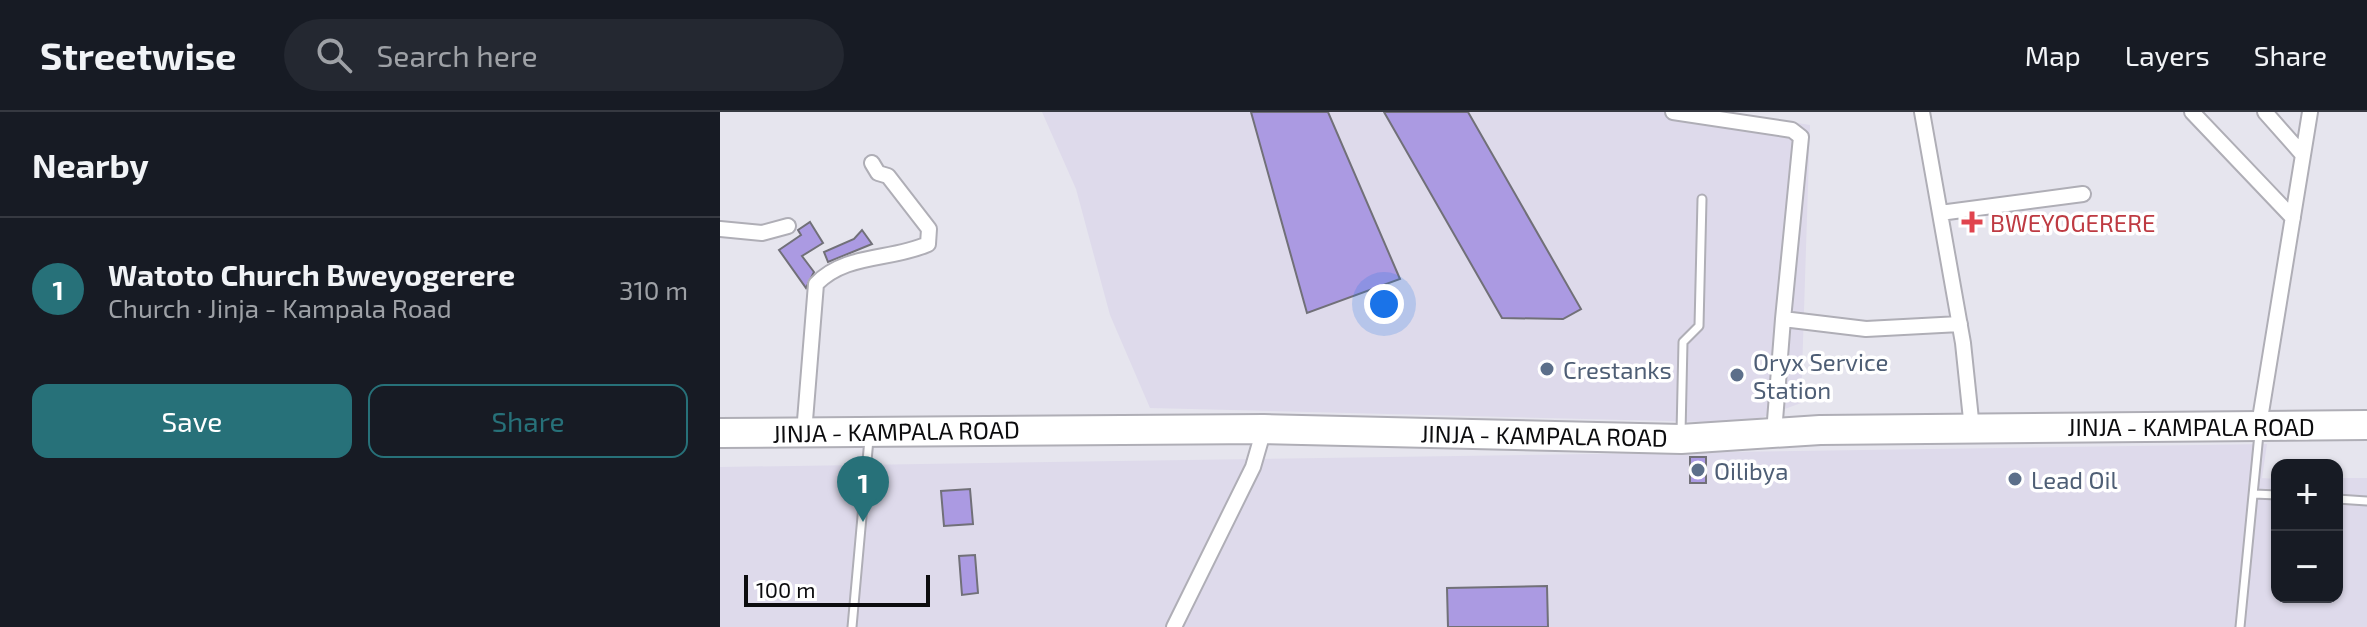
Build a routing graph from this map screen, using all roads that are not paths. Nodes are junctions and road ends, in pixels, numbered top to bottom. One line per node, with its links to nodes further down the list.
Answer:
1 (1673, 112): 14 (street)
2 (1922, 112): 10 (street)
3 (2192, 112): 11 (street)
4 (2265, 112): 6 (street)
5 (2310, 112): 6 (street)
6 (2303, 155): 11 (street)
7 (872, 163): 21 (street)
8 (2083, 194): 10 (street)
9 (1702, 199): 24 (lane)
10 (1940, 213): 15 (street)
11 (2293, 218): 16 (street)
12 (788, 226): 13 (street)
13 (720, 229)
14 (1783, 319): 15 (street); 23 (street)
15 (1960, 324): 19 (street)
16 (2259, 425): 17 (highway, JINJA - KAMPALA ROAD); 19 (highway, JINJA - KAMPALA ROAD); 25 (lane)
17 (2367, 425)
18 (1264, 429): 22 (highway, JINJA - KAMPALA ROAD); 24 (highway, JINJA - KAMPALA ROAD); 30 (street)
19 (1972, 429): 23 (highway, JINJA - KAMPALA ROAD)
20 (720, 433): 21 (highway, JINJA - KAMPALA ROAD)
21 (804, 433): 22 (highway, JINJA - KAMPALA ROAD)
22 (869, 433): 29 (lane)
23 (1774, 433): 24 (highway, JINJA - KAMPALA ROAD)
24 (1681, 439)
25 (2254, 494): 26 (lane); 31 (lane)
26 (2271, 495)
27 (2343, 499): 28 (lane)
28 (2367, 501)
29 (852, 627)
30 (1174, 627)
31 (2240, 627)

